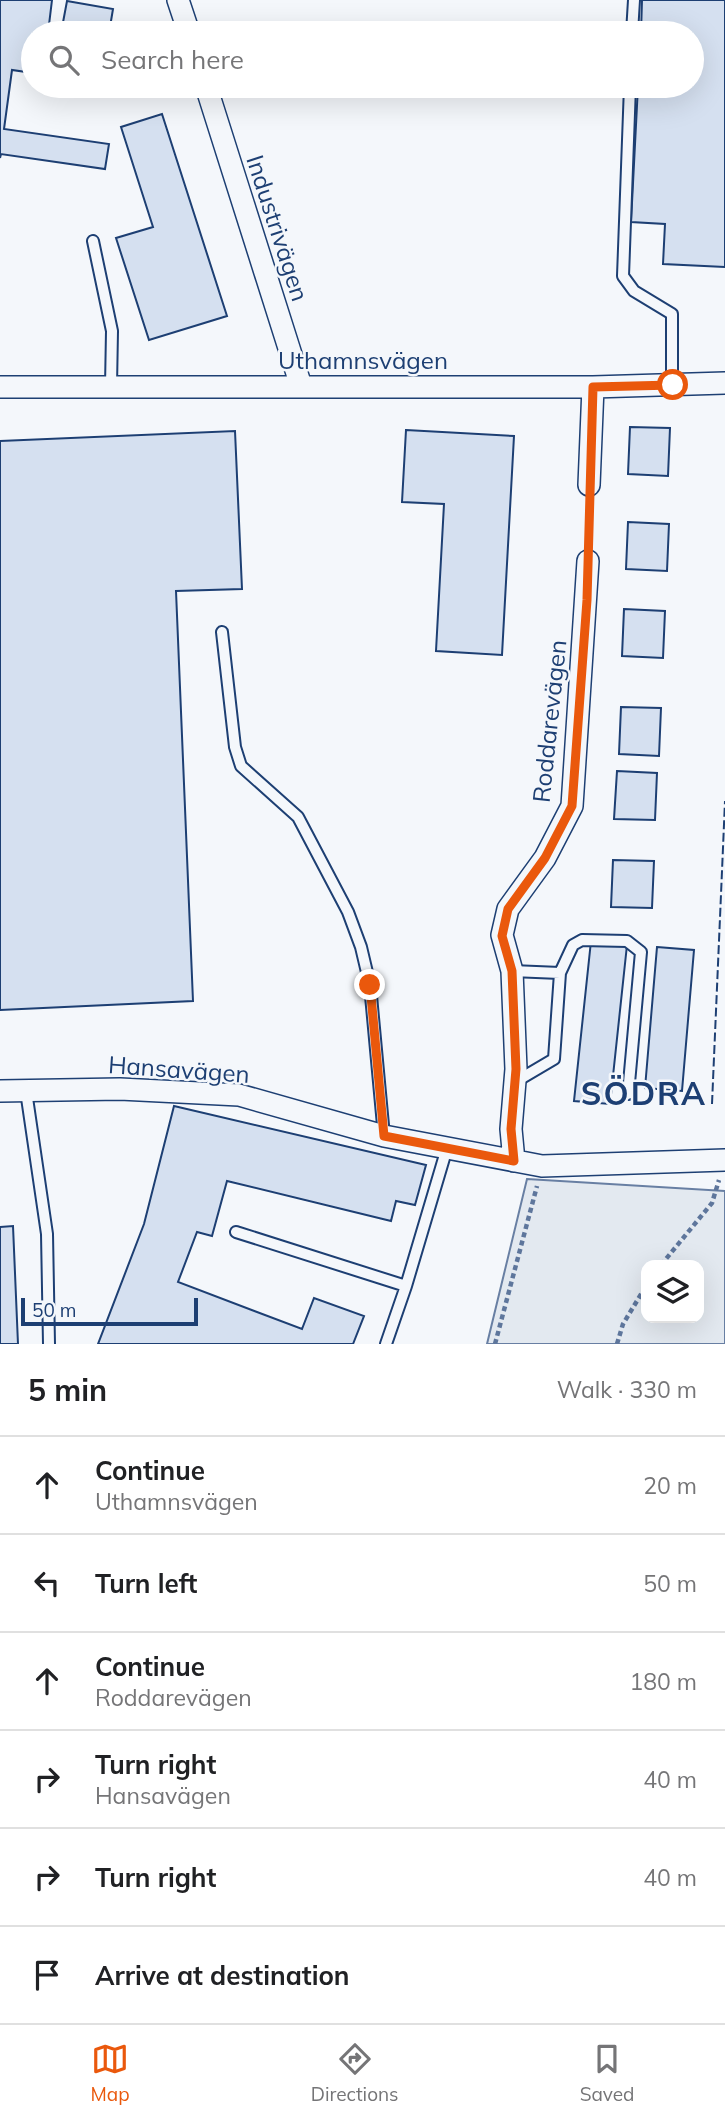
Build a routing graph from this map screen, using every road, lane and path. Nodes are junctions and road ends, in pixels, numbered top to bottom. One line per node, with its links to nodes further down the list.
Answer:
1 (178, 0): 3 (street)
2 (634, 0): 4 (lane)
3 (185, 21)
4 (633, 21)
5 (210, 98): 11 (street, Industrivägen)
6 (630, 98): 9 (lane)
7 (93, 241): 10 (lane)
8 (725, 383): 9 (street, Uthamnsvägen)
9 (673, 385): 13 (street, Uthamnsvägen)
10 (111, 386): 11 (street, Uthamnsvägen); 12 (street, Uthamnsvägen)
11 (301, 386): 13 (street, Uthamnsvägen)
12 (0, 387)
13 (593, 387): 14 (street)
14 (589, 485): 15 (path)
15 (588, 561): 17 (street, Roddarevägen)
16 (222, 632): 23 (lane)
17 (512, 971): 18 (lane); 19 (street, Roddarevägen)
18 (560, 974): 19 (lane); 22 (lane)
19 (513, 1084): 25 (street, Roddarevägen)
20 (0, 1091): 21 (street, Hansavägen)
21 (26, 1091): 23 (street, Hansavägen); 32 (lane)
22 (628, 1094)
23 (384, 1136): 24 (street, Hansavägen)
24 (446, 1148): 25 (street, Hansavägen); 30 (lane)
25 (514, 1161): 27 (street, Hansavägen)
26 (723, 1166): 27 (street, Hansavägen); 29 (path)
27 (542, 1167): 34 (path)
28 (236, 1232): 30 (lane)
29 (665, 1260)
30 (407, 1286): 33 (lane)
31 (641, 1294): 35 (path)
32 (50, 1344)
33 (386, 1344)
34 (495, 1344)
35 (617, 1344)

